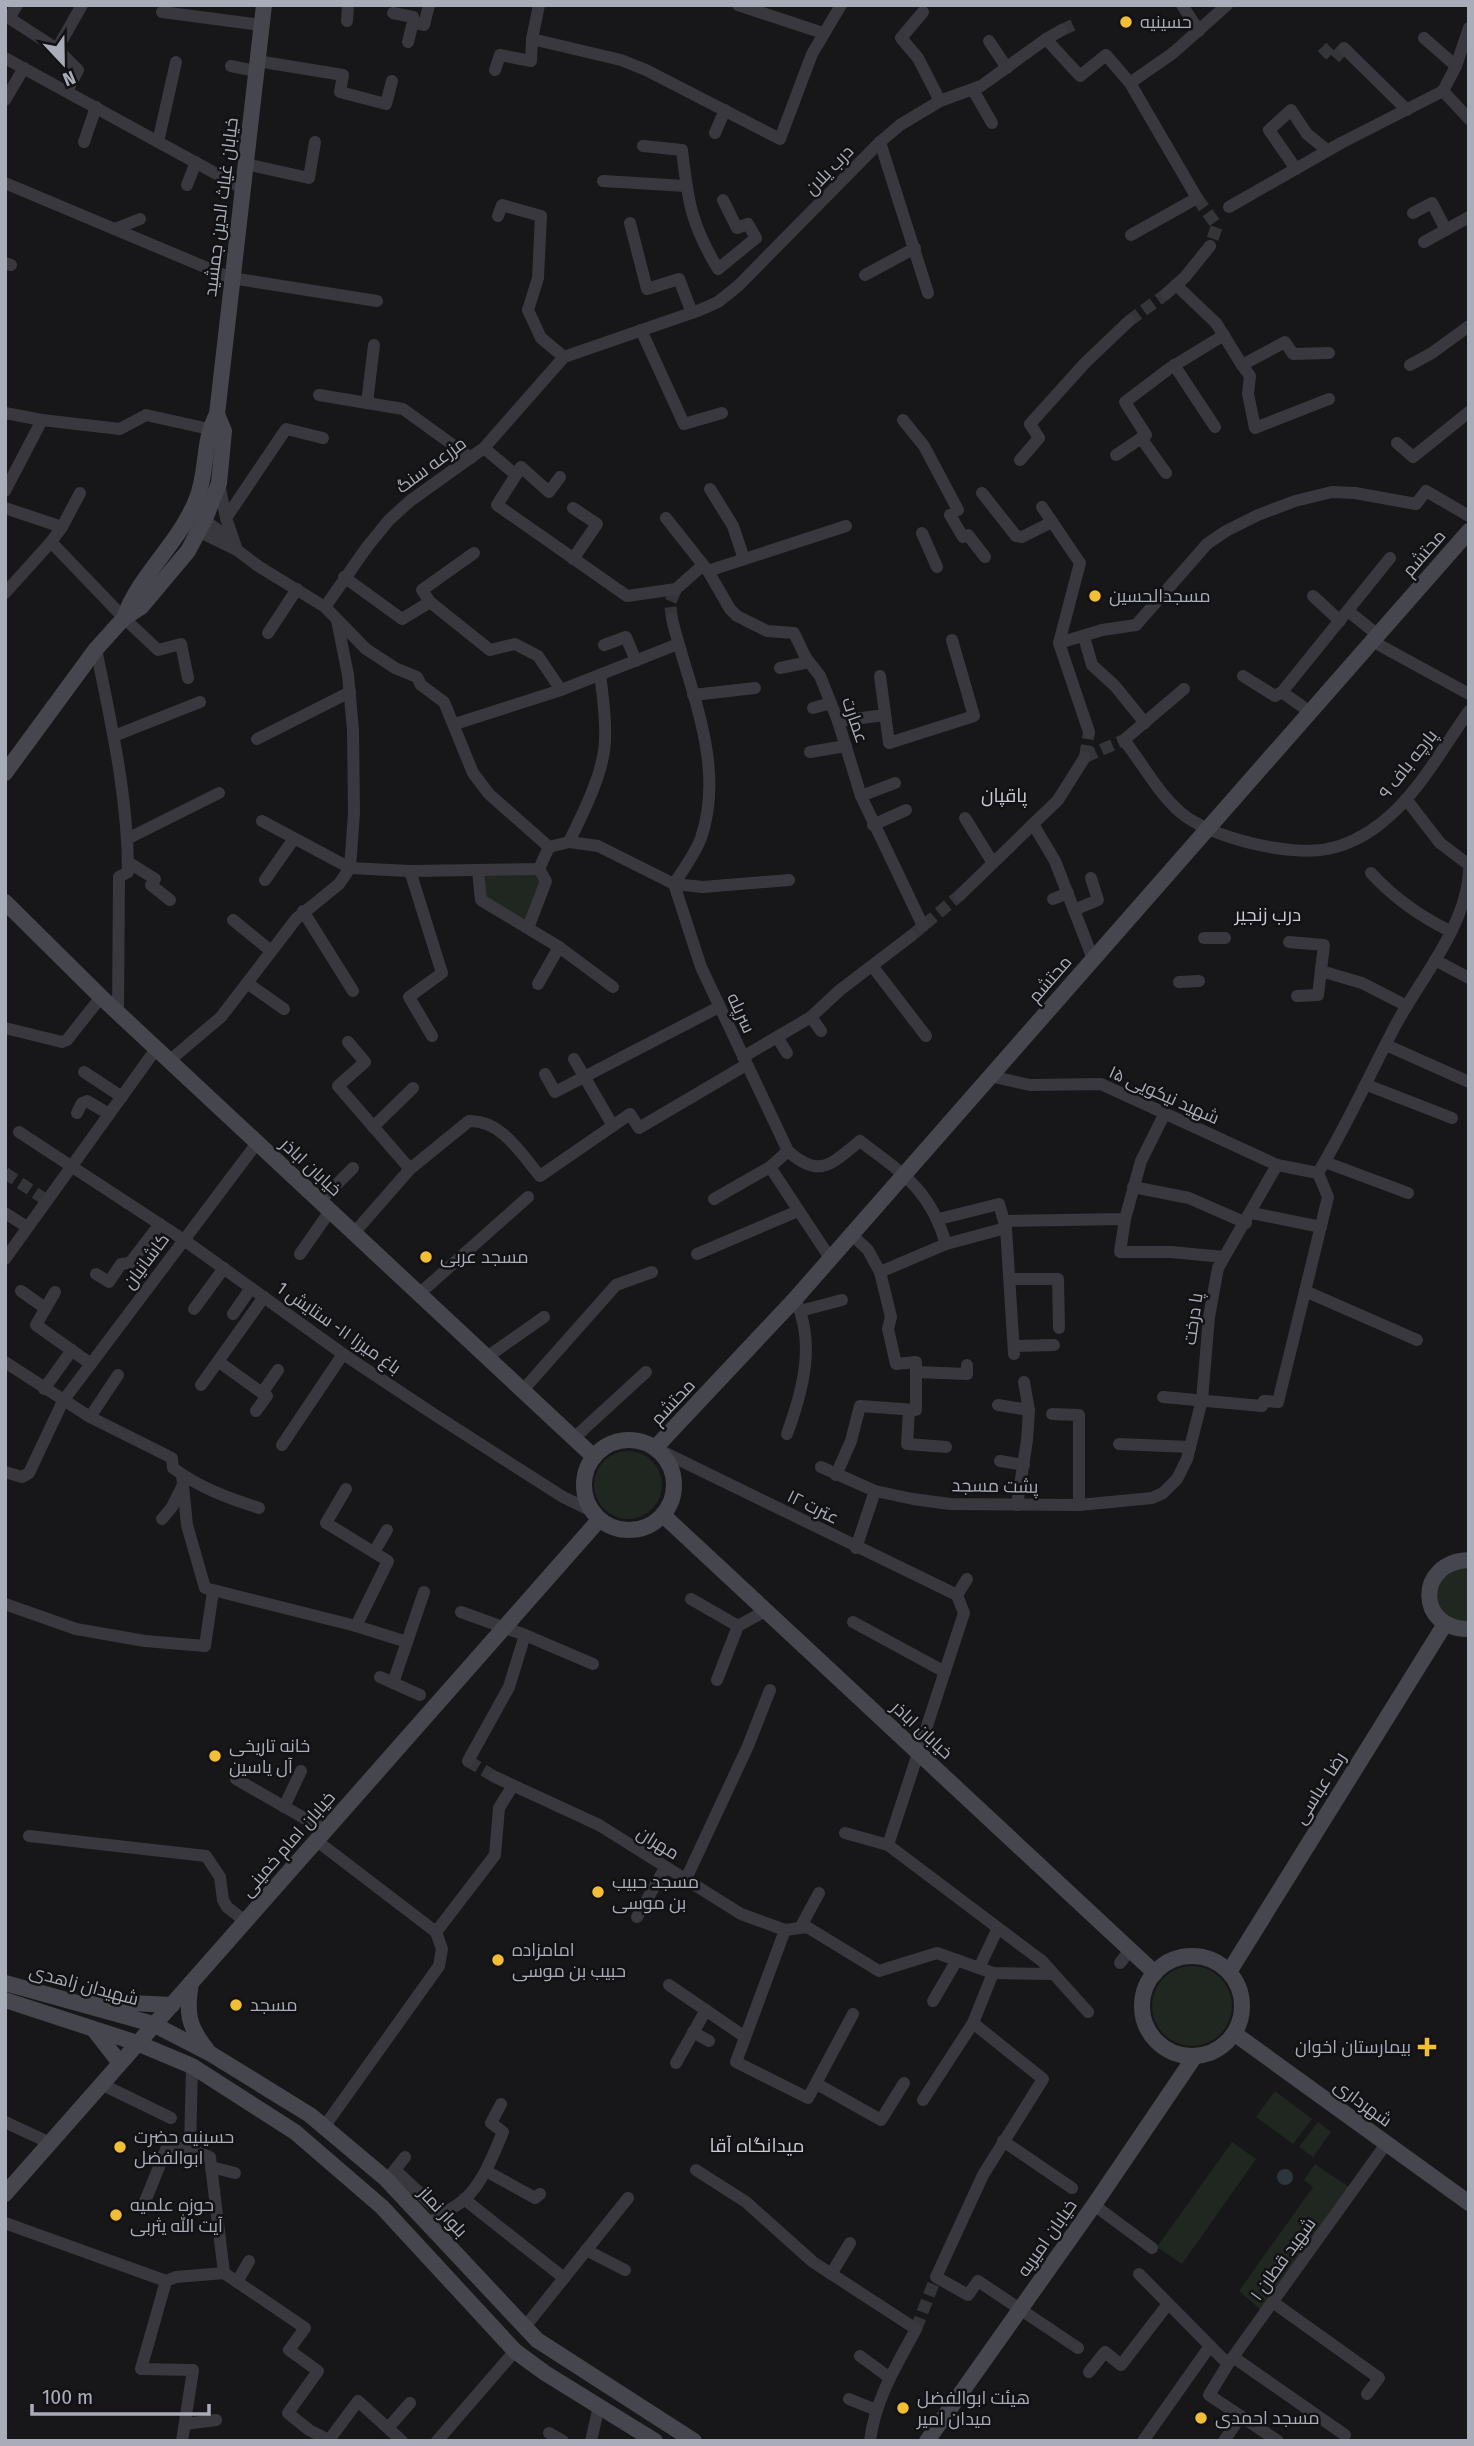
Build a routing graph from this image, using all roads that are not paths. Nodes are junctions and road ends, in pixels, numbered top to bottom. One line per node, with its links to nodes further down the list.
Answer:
1 (17, 5): 28 (street)
2 (82, 5): 28 (street)
3 (264, 5): 17 (main road, خیابان غیاث الدین جمشید)
4 (348, 5): 15 (street)
5 (429, 5): 16 (street)
6 (539, 5): 23 (street)
7 (738, 5): 21 (street)
8 (841, 5): 21 (street)
9 (1182, 5): 20 (street)
10 (1227, 5): 20 (street)
11 (197, 11): 12 (street); 17 (street)
12 (162, 12)
13 (923, 12): 43 (street)
14 (393, 13): 16 (street)
15 (347, 21)
16 (413, 22): 26 (street)
17 (261, 25): 32 (main road, خیابان غیاث الدین جمشید)
18 (1469, 27): 33 (street)
19 (1062, 30): 24 (street, درب یلان)
20 (1199, 30): 38 (street)
21 (824, 33): 45 (street)
22 (1424, 38): 33 (street)
23 (532, 39): 36 (street); 45 (street)
24 (1046, 39): 35 (street, درب یلان); 38 (street)
25 (989, 41): 35 (street)
26 (408, 42)
27 (1344, 48): 46 (street)
28 (57, 49): 41 (street)
29 (5, 58): 34 (street)
30 (176, 62): 51 (street)
31 (231, 66): 32 (street)
32 (257, 66): 37 (street); 57 (main road, خیابان غیاث الدین جمشید)
33 (1456, 66): 40 (street)
34 (24, 68): 41 (street); 42 (street)
35 (1007, 68): 39 (street, درب یلان)
36 (495, 70)
37 (392, 80)
38 (1130, 83): 73 (street)
39 (973, 90): 43 (street, درب یلان); 48 (street)
40 (1443, 91): 46 (street); 47 (street)
41 (67, 92): 44 (street)
42 (5, 100)
43 (940, 101): 53 (street, درب یلان)
44 (96, 107): 50 (street); 51 (street)
45 (725, 110): 49 (street)
46 (1407, 110): 55 (street)
47 (1467, 113)
48 (992, 123)
49 (715, 133)
50 (84, 142)
51 (158, 142): 56 (street)
52 (315, 142): 57 (street)
53 (880, 142): 76 (street); 78 (street, درب یلان)
54 (643, 146): 62 (street)
55 (1328, 150): 58 (street); 58 (street)
56 (196, 162): 61 (street); 63 (street)
57 (246, 164): 63 (main road, خیابان غیاث الدین جمشید)
58 (1296, 169): 65 (street)
59 (603, 181): 62 (street)
60 (5, 183): 71 (street)
61 (187, 185)
62 (686, 186): 77 (street)
63 (244, 189): 80 (main road, خیابان غیاث الدین جمشید)
64 (723, 200): 77 (street)
65 (1229, 207)
66 (500, 211): 90 (street)
67 (1413, 213): 72 (street)
68 (1469, 217): 72 (street)
69 (140, 219): 71 (street)
70 (630, 223): 83 (street)
71 (116, 229): 80 (street)
72 (1446, 230): 74 (street)
73 (1131, 235)
74 (1424, 242)
75 (1210, 247): 87 (street)
76 (915, 248): 79 (street); 81 (street)
77 (740, 251): 78 (street)
78 (756, 268): 83 (street, درب یلان)
79 (865, 275)
80 (231, 278): 82 (street); 102 (main road, خیابان غیاث الدین جمشید)
81 (928, 293)
82 (376, 301)
83 (692, 313): 86 (street, درب یلان)
84 (1129, 321): 110 (street)
85 (1469, 326): 92 (street)
86 (641, 330): 90 (street, درب یلان); 98 (street)
87 (1224, 335): 91 (street); 93 (street)
88 (374, 345): 96 (street)
89 (1329, 353): 91 (street)
90 (564, 357): 107 (street, مزرعه سنگ)
91 (1242, 365): 95 (street)
92 (1410, 365)
93 (1174, 366): 103 (street); 105 (street)
94 (319, 395): 96 (street)
95 (1329, 399)
96 (366, 403): 109 (street)
97 (5, 412): 99 (street)
98 (722, 413)
99 (42, 420): 102 (street); 116 (street)
100 (903, 420): 134 (street)
101 (1466, 420): 106 (street)
102 (213, 422): 114 (main road, خیابان غیاث الدین جمشید); 125 (main road, خیابان غیاث الدین جمشید)
103 (1215, 427)
104 (323, 438): 123 (street)
105 (1141, 438): 108 (street); 112 (street)
106 (1398, 443)
107 (485, 447): 109 (street, مزرعه سنگ); 111 (street)
108 (1116, 455)
109 (471, 458): 140 (street, مزرعه سنگ)
110 (1020, 460)
111 (519, 471): 113 (street); 135 (street)
112 (1166, 473)
113 (561, 477)
114 (219, 483): 123 (street); 125 (main road, خیابان غیاث الدین جمشید)
115 (710, 489): 137 (street)
116 (5, 491)
117 (80, 493): 128 (street)
118 (982, 493): 126 (street)
119 (1042, 507): 126 (street)
120 (5, 508): 128 (street)
121 (573, 508): 135 (street)
122 (1469, 516): 151 (street)
123 (226, 518): 132 (street)
124 (666, 518): 139 (street)
125 (195, 522): 132 (street); 147 (main road, خیابان غیاث الدین جمشید)
126 (1052, 522): 154 (street)
127 (846, 526): 137 (street)
128 (62, 527): 131 (street)
129 (1469, 531): 152 (main road, محتشم)
130 (922, 533): 138 (street)
131 (51, 542): 142 (street); 147 (street)
132 (237, 550): 141 (street)
133 (474, 553): 144 (street)
134 (985, 557)
135 (573, 558): 139 (street)
136 (1390, 558): 146 (street)
137 (744, 559): 139 (street)
138 (937, 567)
139 (706, 568): 159 (street, عمارت)
140 (344, 577): 144 (street); 145 (street, مزرعه سنگ)
141 (297, 589): 145 (street); 150 (street)
142 (5, 593)
143 (1312, 596): 146 (street)
144 (430, 602): 169 (street)
145 (325, 607): 149 (street)
146 (1344, 616): 152 (street); 171 (street)
147 (124, 618): 157 (main road, خیابان غیاث الدین جمشید); 166 (street)
148 (672, 619): 155 (street)
149 (337, 620): 170 (street); 182 (street)
150 (268, 633)
151 (1084, 637): 154 (street); 160 (street)
152 (1375, 638): 172 (street); 177 (main road, محتشم)
153 (952, 640): 179 (street)
154 (1059, 643): 162 (street)
155 (678, 644): 158 (street); 173 (street)
156 (604, 645): 158 (street)
157 (96, 649): 184 (street); 189 (main road, خیابان غیاث الدین جمشید)
158 (636, 661): 163 (street)
159 (809, 662): 161 (street); 175 (street, عمارت)
160 (1093, 665): 162 (street); 181 (street)
161 (780, 668)
162 (1069, 671): 183 (street)
163 (600, 676): 169 (street); 202 (street)
164 (880, 676): 179 (street)
165 (1243, 677): 171 (street)
166 (188, 678)
167 (755, 688): 173 (street)
168 (1184, 689): 181 (street)
169 (561, 690): 182 (street)
170 (350, 692): 185 (street); 207 (street)
171 (1282, 692): 177 (street)
172 (1469, 694)
173 (693, 695): 215 (street)
174 (200, 702): 184 (street)
175 (831, 703): 176 (street); 180 (street, عمارت)
176 (813, 708)
177 (1310, 712): 199 (main road, محتشم)
178 (1469, 712): 193 (street, پارچه باف ۹)
179 (885, 715): 180 (street)
180 (838, 721): 186 (street, عمارت)
181 (1145, 723): 199 (street, پارچه باف ۹)
182 (454, 724): 203 (street)
183 (1089, 732)
184 (114, 736): 200 (street)
185 (257, 740)
186 (846, 746): 187 (street); 192 (street, عمارت)
187 (810, 752)
188 (1085, 757): 197 (street)
189 (5, 773)
190 (895, 783): 192 (street)
191 (219, 793): 200 (street)
192 (861, 796): 198 (street, عمارت)
193 (1406, 799): 199 (street, پارچه باف ۹); 206 (street)
194 (906, 810): 198 (street)
195 (965, 818): 205 (street)
196 (262, 821): 201 (street)
197 (1033, 824): 205 (street); 216 (street)
198 (873, 825): 224 (street, عمارت)
199 (1208, 828): 233 (main road, محتشم)
200 (127, 839): 204 (street)
201 (293, 840): 207 (street); 213 (street)
202 (569, 842): 203 (street); 215 (street)
203 (549, 847): 208 (street)
204 (128, 862): 219 (street); 249 (street)
205 (993, 863): 217 (street)
206 (1469, 867): 226 (street)
207 (350, 868): 209 (street); 222 (street)
208 (538, 869): 210 (street); 225 (street)
209 (410, 871): 210 (street); 253 (street)
210 (478, 871): 225 (street)
211 (1371, 873): 226 (street)
212 (1091, 878): 221 (street)
213 (265, 880)
214 (789, 880): 215 (street)
215 (674, 884): 247 (street, سرپله)
216 (1068, 893): 218 (street); 221 (street)
217 (960, 895)
218 (1053, 899)
219 (170, 900)
220 (5, 902): 245 (main road, خیابان اباذر)
221 (1074, 910): 233 (street)
222 (303, 911): 232 (street); 243 (street)
223 (233, 920): 232 (street)
224 (923, 926)
225 (528, 928): 231 (street)
226 (1450, 931): 234 (street)
227 (911, 936): 235 (street)
228 (1204, 938): 229 (street)
229 (1225, 938)
230 (1289, 942): 236 (street)
231 (559, 947): 241 (street); 242 (street)
232 (271, 951): 240 (street)
233 (1093, 959): 265 (main road, محتشم)
234 (1435, 960): 237 (street); 246 (street)
235 (873, 967): 250 (street); 254 (street)
236 (1321, 971): 244 (street); 246 (street)
237 (1469, 978)
238 (1199, 981): 239 (street)
239 (1179, 982)
240 (247, 983): 248 (street); 261 (street)
241 (538, 984)
242 (613, 987)
243 (354, 990)
244 (1297, 996)
245 (101, 997): 249 (main road, خیابان اباذر); 251 (street)
246 (1407, 1006): 257 (street)
247 (719, 1007): 262 (street, سرپله); 266 (street)
248 (284, 1009)
249 (118, 1013): 258 (main road, خیابان اباذر)
250 (811, 1017): 252 (street); 255 (street)
251 (5, 1028)
252 (821, 1031)
253 (432, 1036)
254 (926, 1036)
255 (777, 1037): 259 (street); 262 (street)
256 (348, 1042): 276 (street)
257 (1386, 1045): 267 (street); 268 (street)
258 (156, 1049): 261 (main road, خیابان اباذر); 270 (street)
259 (788, 1053)
260 (574, 1059): 266 (street)
261 (169, 1061): 278 (main road, خیابان اباذر)
262 (744, 1061): 275 (street); 279 (street, سرپله)
263 (84, 1072): 270 (street)
264 (545, 1074): 266 (street)
265 (990, 1076): 271 (street, شهید نیکویی ۱۵); 287 (main road, محتشم)
266 (584, 1077): 275 (street)
267 (1469, 1082)
268 (1367, 1085): 274 (street); 280 (street)
269 (413, 1088): 276 (street)
270 (122, 1097): 273 (street)
271 (1165, 1112): 282 (street, شهید نیکویی ۱۵); 288 (street)
272 (77, 1113): 273 (street)
273 (110, 1114): 281 (street)
274 (1452, 1118)
275 (613, 1126): 285 (street)
276 (373, 1127): 285 (street)
277 (19, 1132): 281 (street, باغ میرزا ۱۱- ستایش 1)
278 (257, 1143): 292 (main road, خیابان اباذر); 304 (street, کاشانیان)
279 (788, 1152): 283 (street); 287 (street)
280 (1325, 1162): 286 (street); 289 (street)
281 (72, 1165): 298 (street, باغ میرزا ۱۱- ستایش 1); 300 (street)
282 (1277, 1165): 286 (street, شهید نیکویی ۱۵); 295 (street, پا درخت)
283 (770, 1167): 291 (street); 293 (street)
284 (353, 1168): 292 (street)
285 (410, 1169): 302 (street)
286 (1318, 1173): 301 (street)
287 (904, 1174): 296 (street); 303 (main road, محتشم)
288 (1133, 1188): 295 (street); 297 (street)
289 (1408, 1193)
290 (528, 1197): 320 (street)
291 (714, 1199)
292 (325, 1206): 302 (main road, خیابان اباذر); 306 (street)
293 (798, 1211): 307 (street); 309 (street)
294 (5, 1213): 300 (street)
295 (1249, 1218): 301 (street); 308 (street, پا درخت)
296 (939, 1219): 299 (street); 305 (street)
297 (1125, 1219): 299 (street); 308 (street)
298 (160, 1224): 304 (street, باغ میرزا ۱۱- ستایش 1); 314 (street)
299 (1005, 1224): 305 (street); 315 (street)
300 (27, 1227): 310 (street)
301 (1321, 1227): 318 (street)
302 (354, 1233): 320 (main road, خیابان اباذر)
303 (851, 1234): 309 (main road, محتشم); 313 (street)
304 (184, 1240): 311 (street, باغ میرزا ۱۱- ستایش 1); 336 (street, کاشانیان)
305 (946, 1244): 313 (street)
306 (300, 1254)
307 (697, 1254)
308 (1224, 1256): 348 (street, پا درخت)
309 (830, 1258): 323 (main road, محتشم)
310 (5, 1259)
311 (224, 1268): 316 (street, باغ میرزا ۱۱- ستایش 1); 325 (street)
312 (652, 1272): 345 (street)
313 (880, 1272): 340 (street)
314 (96, 1274)
315 (1010, 1279): 328 (street); 330 (street)
316 (251, 1288): 321 (street, باغ میرزا ۱۱- ستایش 1); 326 (street)
317 (21, 1291): 324 (street)
318 (1305, 1291): 329 (street); 348 (street)
319 (55, 1292): 324 (street)
320 (419, 1294): 333 (main road, خیابان اباذر)
321 (264, 1297): 332 (street, باغ میرزا ۱۱- ستایش 1); 335 (street)
322 (842, 1300): 323 (street)
323 (798, 1305): 356 (street); 362 (main road, محتشم)
324 (45, 1308): 331 (street)
325 (194, 1309)
326 (233, 1314)
327 (544, 1317): 333 (street)
328 (1059, 1328)
329 (1417, 1339)
330 (1054, 1345)
331 (72, 1350): 336 (street); 344 (street)
332 (343, 1354): 359 (street); 376 (street, باغ میرزا ۱۱- ستایش 1)
333 (487, 1357): 345 (main road, خیابان اباذر)
334 (5, 1362): 344 (street)
335 (219, 1363): 343 (street); 346 (street)
336 (91, 1364): 349 (street, کاشانیان)
337 (967, 1365): 340 (street)
338 (278, 1370): 346 (street)
339 (646, 1372): 357 (street)
340 (916, 1372): 351 (street)
341 (118, 1375): 355 (street)
342 (1024, 1382): 352 (street)
343 (201, 1385)
344 (44, 1389): 349 (street)
345 (523, 1390): 357 (main road, خیابان اباذر)
346 (262, 1393): 353 (street)
347 (1163, 1397): 348 (street)
348 (1202, 1400): 361 (street, پا درخت)
349 (63, 1401): 355 (street); 367 (street, کاشانیان)
350 (998, 1405): 352 (street)
351 (909, 1410): 360 (street); 368 (street)
352 (1029, 1410): 365 (street)
353 (256, 1411)
354 (1052, 1414): 373 (street)
355 (90, 1417): 369 (street)
356 (788, 1434)
357 (574, 1438): 363 (main road, خیابان اباذر)
358 (1119, 1444): 361 (street)
359 (282, 1445)
360 (947, 1447)
361 (1190, 1447): 370 (street, پا درخت)
362 (655, 1448): 363 (main road); 377 (main road); 380 (street, عترت ۱۲)
363 (594, 1457): 376 (main road)
364 (1000, 1461): 365 (street)
365 (1024, 1465): 374 (street)
366 (821, 1467): 368 (street, پشت مسجد)
367 (5, 1472)
368 (836, 1475): 372 (street, پشت مسجد)
369 (182, 1481): 375 (street); 378 (street); 384 (street)
370 (1170, 1487): 373 (street, پشت مسجد)
371 (346, 1489): 381 (street)
372 (875, 1491): 374 (street, پشت مسجد); 380 (street)
373 (1079, 1504): 374 (street, پشت مسجد)
374 (1017, 1505)
375 (259, 1508)
376 (596, 1515): 377 (main road); 395 (main road, خیابان امام خمینی)
377 (663, 1515): 389 (main road, خیابان اباذر)
378 (162, 1519)
379 (387, 1530): 381 (street)
380 (856, 1548): 386 (street, عترت ۱۲)
381 (374, 1552): 393 (street)
382 (1469, 1560): 392 (main road)
383 (967, 1579): 386 (street)
384 (213, 1591): 388 (street); 393 (street)
385 (424, 1592): 398 (street)
386 (957, 1595): 400 (street)
387 (691, 1599): 394 (street)
388 (5, 1604)
389 (765, 1611): 394 (street); 406 (main road, خیابان اباذر)
390 (461, 1612): 395 (street)
391 (853, 1622): 400 (street)
392 (1445, 1624): 396 (main road); 428 (main road, رضا عباسی)
393 (356, 1626): 398 (street)
394 (738, 1626): 402 (street)
395 (504, 1628): 397 (street); 415 (main road, خیابان امام خمینی)
396 (1469, 1629)
397 (525, 1635): 399 (street); 407 (street)
398 (407, 1642): 403 (street)
399 (593, 1664)
400 (945, 1672): 406 (street)
401 (380, 1677): 403 (street)
402 (717, 1680)
403 (393, 1683): 405 (street)
404 (770, 1690): 418 (street)
405 (420, 1695)
406 (918, 1753): 416 (street); 430 (main road, خیابان اباذر)
407 (468, 1761)
408 (301, 1771): 412 (street)
409 (495, 1777): 411 (street, مهران)
410 (236, 1779): 412 (street)
411 (512, 1787): 417 (street, مهران); 425 (street)
412 (284, 1807): 415 (street)
413 (845, 1833): 416 (street)
414 (29, 1836): 421 (street)
415 (321, 1836): 421 (main road, خیابان امام خمینی); 425 (street)
416 (888, 1845): 423 (street)
417 (665, 1868): 418 (street, مهران); 420 (street)
418 (685, 1881): 424 (street, مهران)
419 (819, 1893): 422 (street)
420 (637, 1917)
421 (245, 1921): 433 (main road, خیابان امام خمینی)
422 (800, 1928): 424 (street); 426 (street)
423 (998, 1928): 427 (street); 431 (street)
424 (785, 1930): 448 (street)
425 (436, 1932): 465 (street)
426 (957, 1960): 427 (street); 437 (street)
427 (979, 1968): 429 (street)
428 (1229, 1972): 430 (main road); 447 (main road)
429 (993, 1973): 431 (street); 443 (street)
430 (1155, 1973): 452 (main road)
431 (1052, 1974): 440 (street)
432 (5, 1983): 436 (main road, شهیدان زاهدی)
433 (191, 1983): 438 (main road, خیابان امام خمینی); 451 (main road)
434 (669, 1985): 439 (street)
435 (5, 2000): 442 (main road, شهیدان زاهدی)
436 (61, 2000): 438 (main road); 442 (main road); 444 (main road, شهیدان زاهدی)
437 (933, 2001)
438 (172, 2005): 444 (main road, خیابان امام خمینی)
439 (706, 2010): 446 (street); 448 (street)
440 (1088, 2012)
441 (853, 2014): 460 (street)
442 (52, 2016): 445 (main road, شهیدان زاهدی)
443 (973, 2023): 461 (street); 466 (street)
444 (153, 2024): 450 (main road, خیابان امام خمینی); 451 (main road, بلوار نماز)
445 (95, 2031): 450 (main road, شهیدان زاهدی); 453 (main road)
446 (693, 2032): 449 (street); 454 (street)
447 (1234, 2034): 452 (main road); 468 (main road, شهرداری)
448 (745, 2037): 460 (street)
449 (709, 2041)
450 (137, 2043): 453 (main road, خیابان امام خمینی); 455 (main road)
451 (211, 2054): 456 (main road, بلوار نماز)
452 (1195, 2056): 483 (main road, خیابان امیریه)
453 (120, 2063): 458 (main road, خیابان امام خمینی)
454 (676, 2063)
455 (192, 2066): 459 (main road); 469 (street)
456 (231, 2066): 459 (main road); 465 (main road, بلوار نماز)
457 (904, 2083): 460 (street)
458 (102, 2084): 463 (street); 467 (main road, خیابان امام خمینی)
459 (218, 2084): 503 (main road)
460 (817, 2084)
461 (923, 2100)
462 (501, 2104): 473 (street)
463 (171, 2118)
464 (5, 2122): 467 (street)
465 (324, 2127): 475 (main road, بلوار نماز)
466 (1003, 2141): 476 (street); 499 (street)
467 (50, 2143): 477 (main road, خیابان امام خمینی)
468 (1386, 2144): 481 (main road, شهرداری); 497 (street, شهید قطان ۱)
469 (190, 2149): 471 (street); 482 (street)
470 (405, 2157): 475 (street)
471 (211, 2167): 474 (street); 491 (street)
472 (696, 2170): 492 (street)
473 (486, 2171): 478 (street); 480 (street)
474 (235, 2173)
475 (391, 2175): 484 (main road, بلوار نماز)
476 (1072, 2188)
477 (5, 2194)
478 (540, 2194)
479 (628, 2198): 488 (street)
480 (464, 2199): 484 (street); 494 (street)
481 (1469, 2203)
482 (144, 2204)
483 (1094, 2205): 487 (street); 499 (main road, خیابان امیریه)
484 (434, 2218): 500 (main road, بلوار نماز)
485 (5, 2223): 495 (street)
486 (850, 2243): 492 (street)
487 (1152, 2248)
488 (586, 2250): 490 (street); 494 (street)
489 (249, 2262): 496 (street)
490 (625, 2270)
491 (224, 2273): 495 (street); 496 (street)
492 (831, 2274): 507 (street)
493 (1139, 2274): 498 (street)
494 (564, 2278): 500 (street)
495 (166, 2281): 515 (street)
496 (237, 2282): 519 (street)
497 (1274, 2303): 505 (street, شهید قطان ۱); 508 (street)
498 (1168, 2304): 501 (street); 506 (street)
499 (1021, 2308): 502 (street); 528 (main road, خیابان امیریه)
500 (524, 2328): 526 (main road, بلوار نماز)
501 (1210, 2346): 505 (street); 529 (street)
502 (1078, 2348)
503 (515, 2351): 511 (main road); 522 (street)
504 (860, 2356): 507 (street)
505 (1231, 2360): 513 (street, شهید قطان ۱); 518 (street)
506 (1089, 2372)
507 (890, 2378): 512 (street)
508 (1367, 2394)
509 (849, 2399): 512 (street)
510 (410, 2403): 516 (street)
511 (599, 2406): 524 (street); 525 (main road)
512 (876, 2410): 527 (street)
513 (1241, 2416): 530 (street); 531 (street)
514 (216, 2420): 515 (street)
515 (184, 2424): 520 (street)
516 (388, 2428): 519 (street); 521 (street)
517 (549, 2433): 523 (street)
518 (1345, 2435)
519 (329, 2440)
520 (182, 2441)
521 (402, 2441)
522 (437, 2441)
523 (563, 2441)
524 (591, 2441)
525 (654, 2441)
526 (694, 2441)
527 (870, 2441)
528 (927, 2441)
529 (1143, 2441)
530 (1224, 2441)
531 (1278, 2441)

